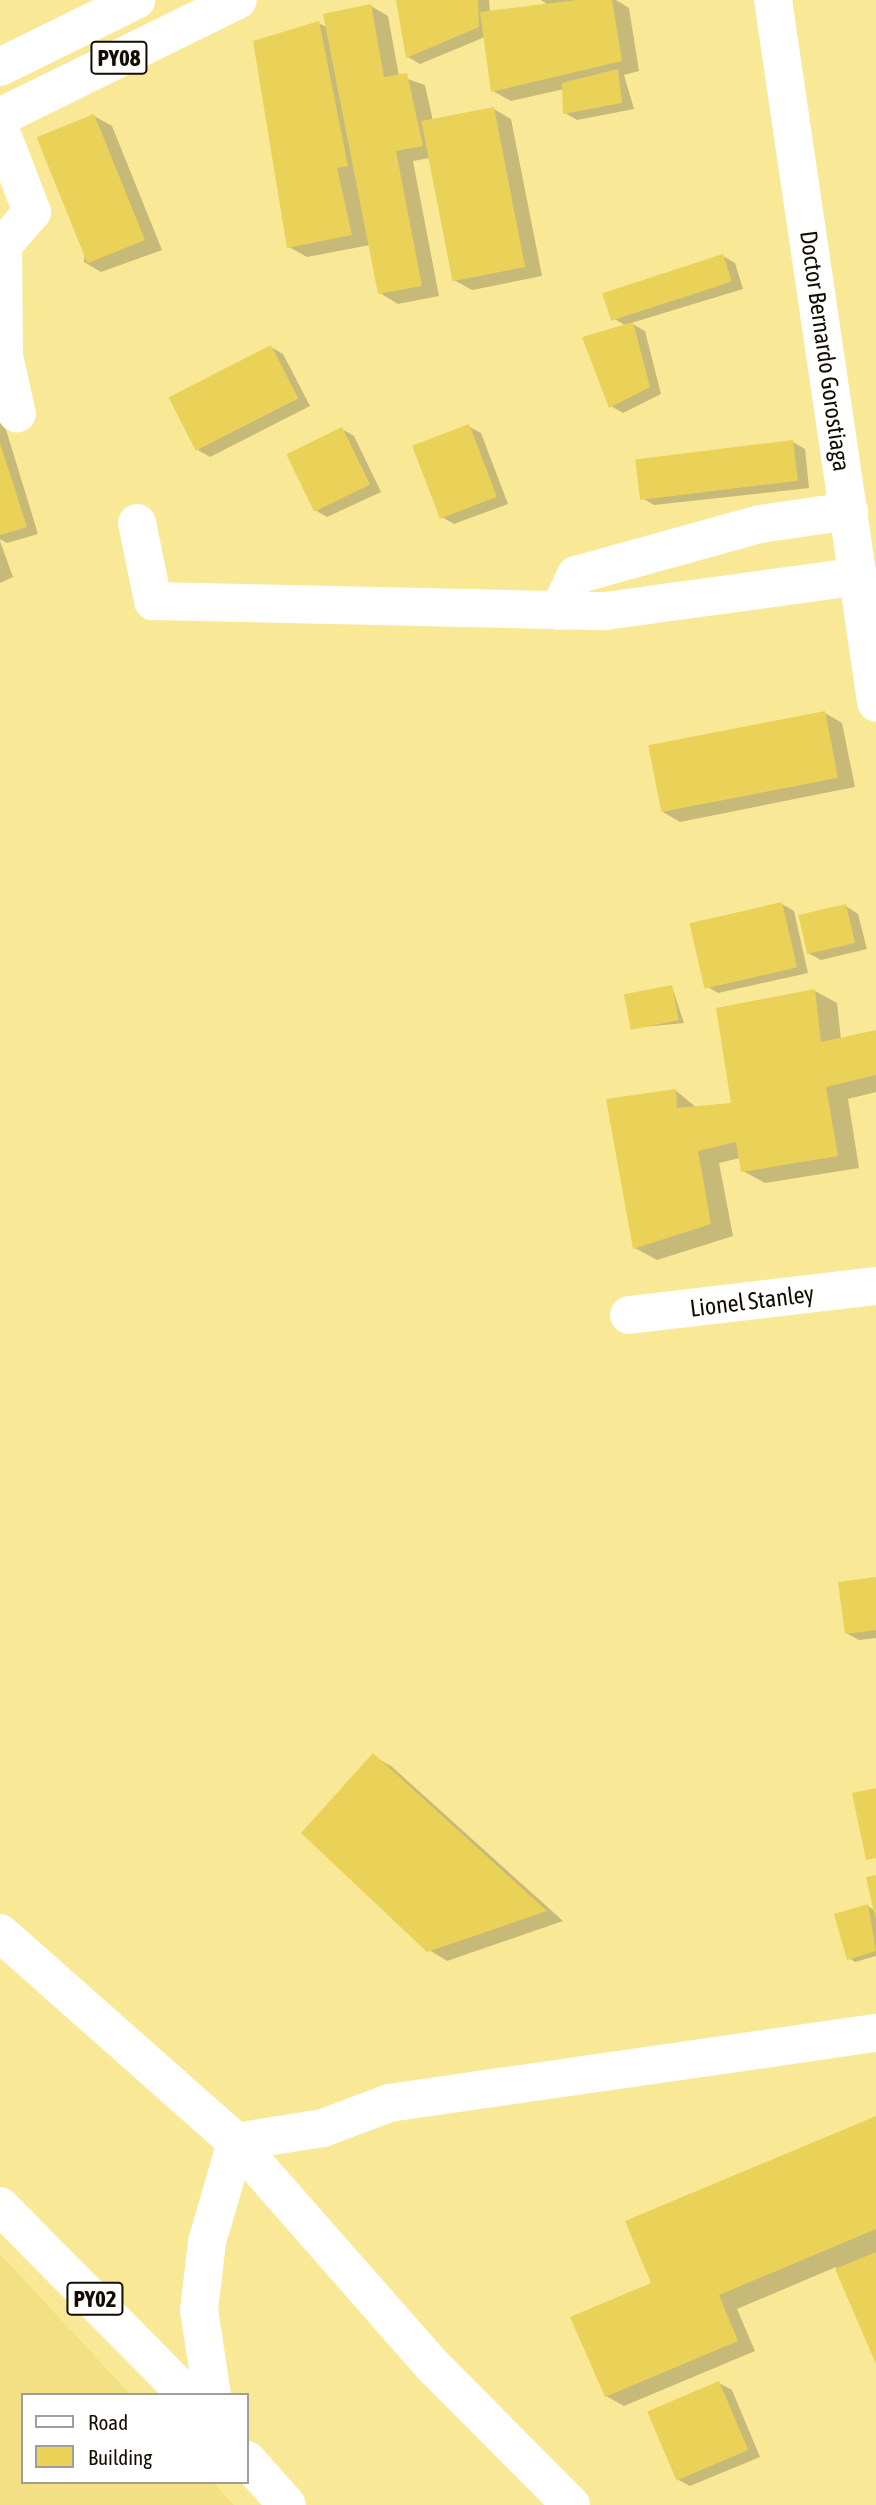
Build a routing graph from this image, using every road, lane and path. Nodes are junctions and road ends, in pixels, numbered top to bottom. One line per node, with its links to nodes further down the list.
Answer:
1 (238, 0): 4 (main road, PY08)
2 (774, 0): 9 (main road, Doctor Bernardo Gorostiaga)
3 (112, 5): 4 (main road); 5 (main road, PY08)
4 (117, 58): 6 (main road, PY08)
5 (0, 67)
6 (0, 117)
7 (0, 129): 8 (main road)
8 (16, 414)
9 (849, 511): 11 (main road, Doctor Bernardo Gorostiaga); 12 (main road)
10 (136, 523): 12 (main road)
11 (864, 560): 12 (main road); 13 (main road, Doctor Bernardo Gorostiaga)
12 (559, 611)
13 (876, 702)
14 (876, 1286): 15 (main road, Lionel Stanley)
15 (629, 1315)
16 (0, 1933): 18 (main road)
17 (876, 2033): 18 (main road)
18 (236, 2143): 21 (main road); 24 (main road)
19 (0, 2206): 20 (main road, PY02)
20 (185, 2393)
21 (212, 2393)
22 (248, 2460): 23 (main road)
23 (287, 2505)
24 (572, 2505)

